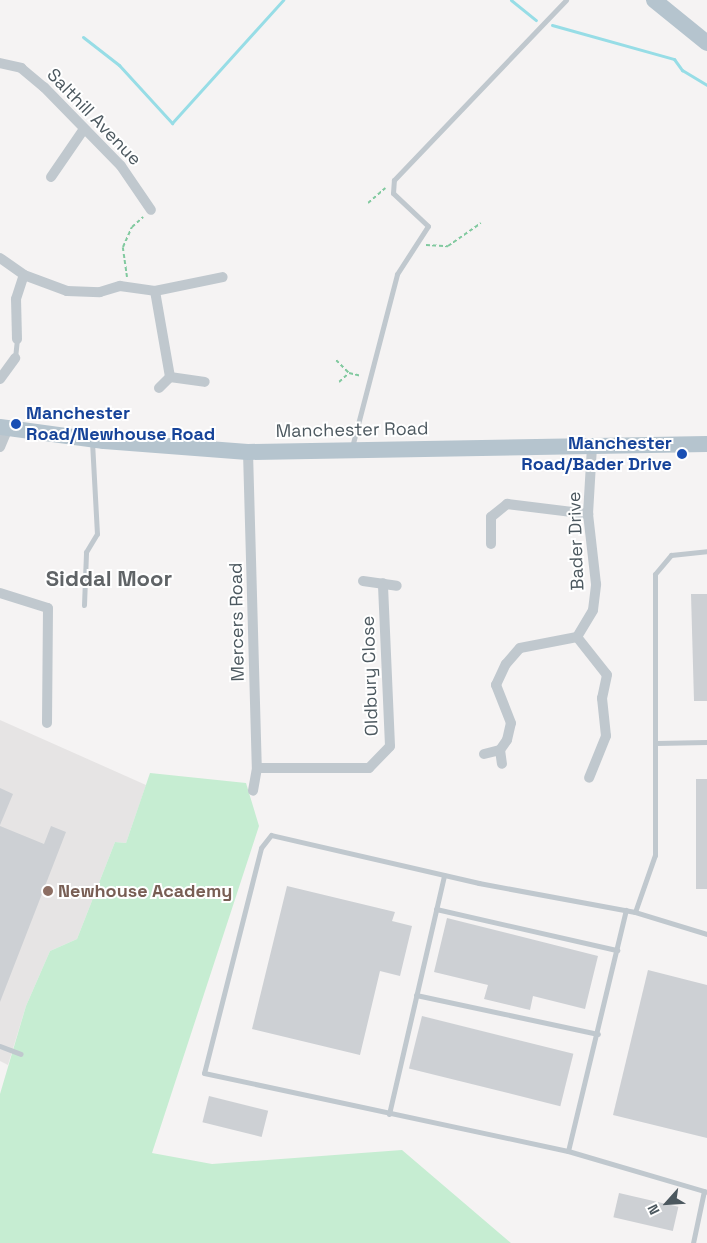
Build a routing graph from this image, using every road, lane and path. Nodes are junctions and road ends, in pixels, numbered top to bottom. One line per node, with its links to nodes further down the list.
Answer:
1 (566, 0): 7 (lane)
2 (654, 0): 3 (main road)
3 (707, 43)
4 (0, 62): 5 (street, Salthill Avenue)
5 (84, 129): 6 (street); 9 (street, Salthill Avenue)
6 (51, 177)
7 (392, 186): 8 (path); 11 (lane)
8 (368, 203)
9 (151, 210): 15 (path)
10 (481, 223): 11 (path)
11 (419, 243): 24 (lane)
12 (0, 258): 13 (street)
13 (24, 275): 15 (street); 18 (street)
14 (223, 277): 16 (street)
15 (129, 287): 16 (street)
16 (155, 291): 23 (street)
17 (5, 318): 18 (street)
18 (16, 318): 19 (street)
19 (17, 339): 20 (lane)
20 (15, 358): 25 (street)
21 (336, 360): 22 (path)
22 (349, 373): 24 (path); 27 (path)
23 (170, 377): 26 (street); 28 (street)
24 (368, 379): 34 (lane)
25 (0, 380)
26 (205, 382)
27 (339, 382)
28 (159, 388)
29 (4, 427): 30 (main road, Manchester Road); 33 (street)
30 (92, 440): 35 (main road, Manchester Road); 43 (lane)
31 (707, 444): 32 (main road, Manchester Road)
32 (592, 446): 34 (main road, Manchester Road); 36 (street, Bader Drive)
33 (0, 447)
34 (352, 447): 35 (main road, Manchester Road)
35 (248, 452): 51 (street, Mercers Road)
36 (588, 514): 37 (street); 44 (street, Bader Drive)
37 (490, 544)
38 (707, 551): 47 (lane)
39 (363, 581): 40 (street)
40 (383, 583): 41 (street); 51 (street, Oldbury Close)
41 (397, 586)
42 (0, 593): 45 (street)
43 (84, 605)
44 (577, 637): 48 (street); 52 (street)
45 (47, 723)
46 (707, 742): 47 (lane)
47 (656, 743): 57 (lane)
48 (500, 750): 49 (street); 50 (street)
49 (484, 754)
50 (502, 764)
51 (257, 768): 53 (street, Mercers Road)
52 (589, 778)
53 (253, 791)
54 (444, 875): 55 (lane); 56 (lane); 64 (lane)
55 (436, 908): 59 (lane); 60 (lane)
56 (626, 910): 57 (lane); 59 (lane)
57 (635, 912): 58 (lane)
58 (707, 934)
59 (617, 950): 61 (lane)
60 (416, 995): 61 (lane); 64 (lane)
61 (598, 1034): 65 (lane)
62 (0, 1046): 63 (lane)
63 (21, 1054)
64 (389, 1114): 65 (lane)
65 (568, 1152): 66 (lane)
66 (706, 1192): 67 (lane)
67 (693, 1243)

